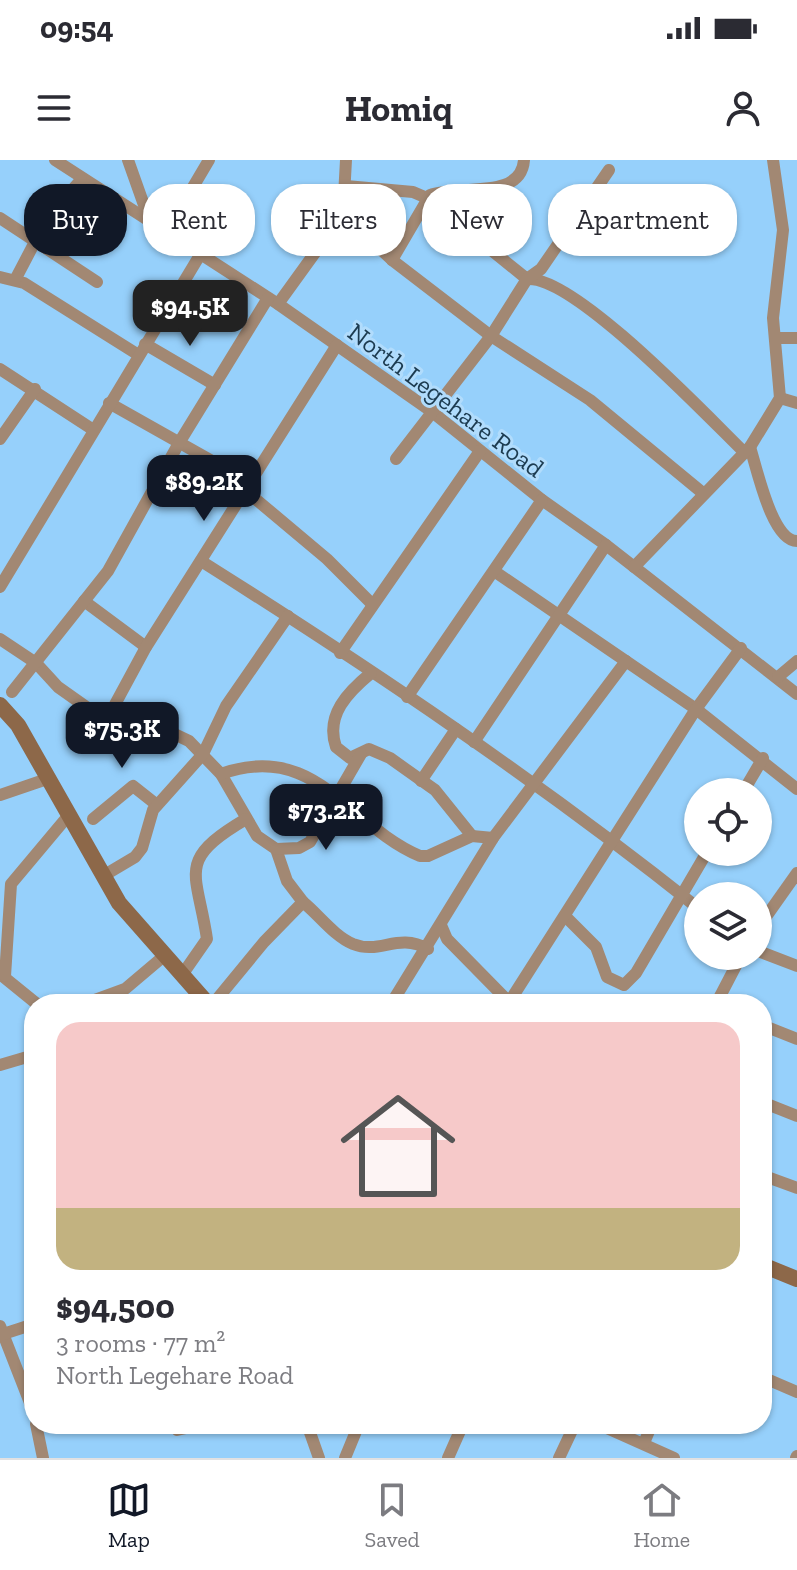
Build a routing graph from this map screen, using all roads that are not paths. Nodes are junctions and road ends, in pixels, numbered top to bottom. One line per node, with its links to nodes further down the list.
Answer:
1 (55, 160): 8 (street, North Legehare Road)
2 (128, 160): 13 (street)
3 (209, 160): 10 (street)
4 (346, 160): 11 (street)
5 (524, 160): 12 (street)
6 (773, 160): 32 (street)
7 (609, 170): 27 (street)
8 (81, 180): 9 (street); 16 (street, North Legehare Road)
9 (77, 184)
10 (195, 184)
11 (346, 184)
12 (506, 184)
13 (143, 202)
14 (422, 207): 25 (street)
15 (0, 218): 17 (street)
16 (143, 218)
17 (24, 234)
18 (28, 256): 28 (street)
19 (57, 256): 29 (street)
20 (199, 256): 35 (street)
21 (202, 256): 30 (street, North Legehare Road)
22 (309, 256): 30 (street)
23 (388, 256): 25 (street)
24 (499, 256): 27 (street)
25 (392, 260): 31 (street)
26 (0, 277): 28 (street)
27 (527, 279): 31 (street); 46 (street)
28 (15, 280): 35 (street)
29 (97, 282)
30 (273, 301): 34 (street, North Legehare Road); 37 (street)
31 (491, 336): 42 (street); 50 (street)
32 (775, 338): 33 (street); 39 (street)
33 (797, 338)
34 (337, 345): 42 (street, North Legehare Road); 49 (street)
35 (141, 349): 37 (street); 40 (street)
36 (0, 369): 38 (street)
37 (215, 385): 45 (street)
38 (35, 389): 43 (street); 44 (street)
39 (780, 398): 41 (street); 46 (street)
40 (109, 403): 43 (street); 45 (street)
41 (797, 403)
42 (431, 411): 47 (street, North Legehare Road); 48 (street)
43 (92, 429): 57 (street)
44 (0, 439)
45 (179, 443): 49 (street); 58 (street)
46 (747, 450): 50 (street); 52 (street)
47 (480, 451): 51 (street, North Legehare Road); 59 (street)
48 (396, 459)
49 (248, 487): 54 (street); 59 (street)
50 (704, 494): 55 (street)
51 (542, 500): 53 (street, North Legehare Road); 56 (street)
52 (797, 541)
53 (606, 545): 55 (street, North Legehare Road); 60 (street)
54 (201, 561): 61 (street); 63 (street)
55 (634, 567): 64 (street, North Legehare Road)
56 (494, 571): 60 (street); 73 (street)
57 (0, 587)
58 (84, 601): 63 (street); 68 (street)
59 (372, 604): 65 (street)
60 (561, 615): 66 (street); 78 (street)
61 (288, 616): 65 (street); 79 (street)
62 (0, 639): 68 (street)
63 (146, 647): 76 (street)
64 (741, 648): 70 (street, North Legehare Road); 75 (street)
65 (340, 653): 69 (street)
66 (626, 661): 75 (street); 86 (street)
67 (797, 661): 70 (street)
68 (34, 666): 71 (street); 76 (street)
69 (371, 673): 73 (street); 80 (street)
70 (778, 677): 72 (street, North Legehare Road)
71 (12, 692)
72 (797, 694)
73 (407, 697): 77 (street)
74 (0, 705): 84 (main road)
75 (696, 709): 81 (street); 96 (street)
76 (106, 721): 79 (street)
77 (456, 729): 78 (street); 85 (street)
78 (474, 742): 86 (street)
79 (203, 754): 82 (street); 90 (street)
80 (361, 754): 85 (street); 89 (street)
81 (763, 758): 83 (street); 87 (street)
82 (221, 774): 89 (street); 93 (street)
83 (751, 778)
84 (47, 779): 88 (street); 91 (main road)
85 (421, 781): 94 (street)
86 (533, 785): 95 (street); 96 (street)
87 (797, 789)
88 (0, 795)
89 (339, 797): 94 (street); 97 (street)
90 (157, 805): 92 (street); 100 (street)
91 (68, 816): 100 (main road); 114 (street)
92 (93, 819)
93 (246, 819): 97 (street); 115 (street)
94 (472, 836): 95 (street)
95 (493, 838): 108 (street)
96 (614, 841): 102 (street); 107 (street)
97 (276, 849): 105 (street)
98 (699, 866): 102 (street)
99 (797, 873): 101 (street)
100 (103, 876): 110 (main road)
101 (781, 894): 104 (street); 106 (street)
102 (681, 895): 103 (street); 107 (street)
103 (684, 897)
104 (797, 898)
105 (303, 902): 109 (street); 119 (street)
106 (772, 907)
107 (565, 916): 122 (street)
108 (441, 925): 109 (street); 121 (street)
109 (428, 949): 120 (street)
110 (164, 956): 115 (main road); 117 (street)
111 (772, 956): 112 (street)
112 (797, 966)
113 (734, 970): 123 (street)
114 (2, 975): 116 (street)
115 (182, 975): 118 (main road)
116 (25, 994)
117 (111, 994)
118 (201, 994)
119 (220, 994)
120 (398, 994)
121 (499, 994)
122 (514, 994)
123 (721, 994)
124 (772, 1029): 125 (street)
125 (797, 1039)
126 (24, 1058): 127 (street)
127 (0, 1065)
128 (772, 1106): 129 (street)
129 (797, 1116)
130 (772, 1179): 131 (street)
131 (797, 1188)
132 (772, 1269): 133 (main road)
133 (797, 1279)
134 (24, 1326): 135 (street)
135 (1, 1331): 137 (street)
136 (772, 1381): 138 (street)
137 (24, 1388)
138 (797, 1392)
139 (38, 1434): 148 (street)
140 (311, 1434): 149 (street)
141 (355, 1434): 150 (street)
142 (459, 1434): 151 (street)
143 (570, 1434): 152 (street)
144 (622, 1434): 146 (street)
145 (648, 1434): 146 (street)
146 (644, 1443): 147 (street)
147 (666, 1456)
148 (43, 1458)
149 (319, 1458)
150 (345, 1458)
151 (448, 1458)
152 (559, 1458)

